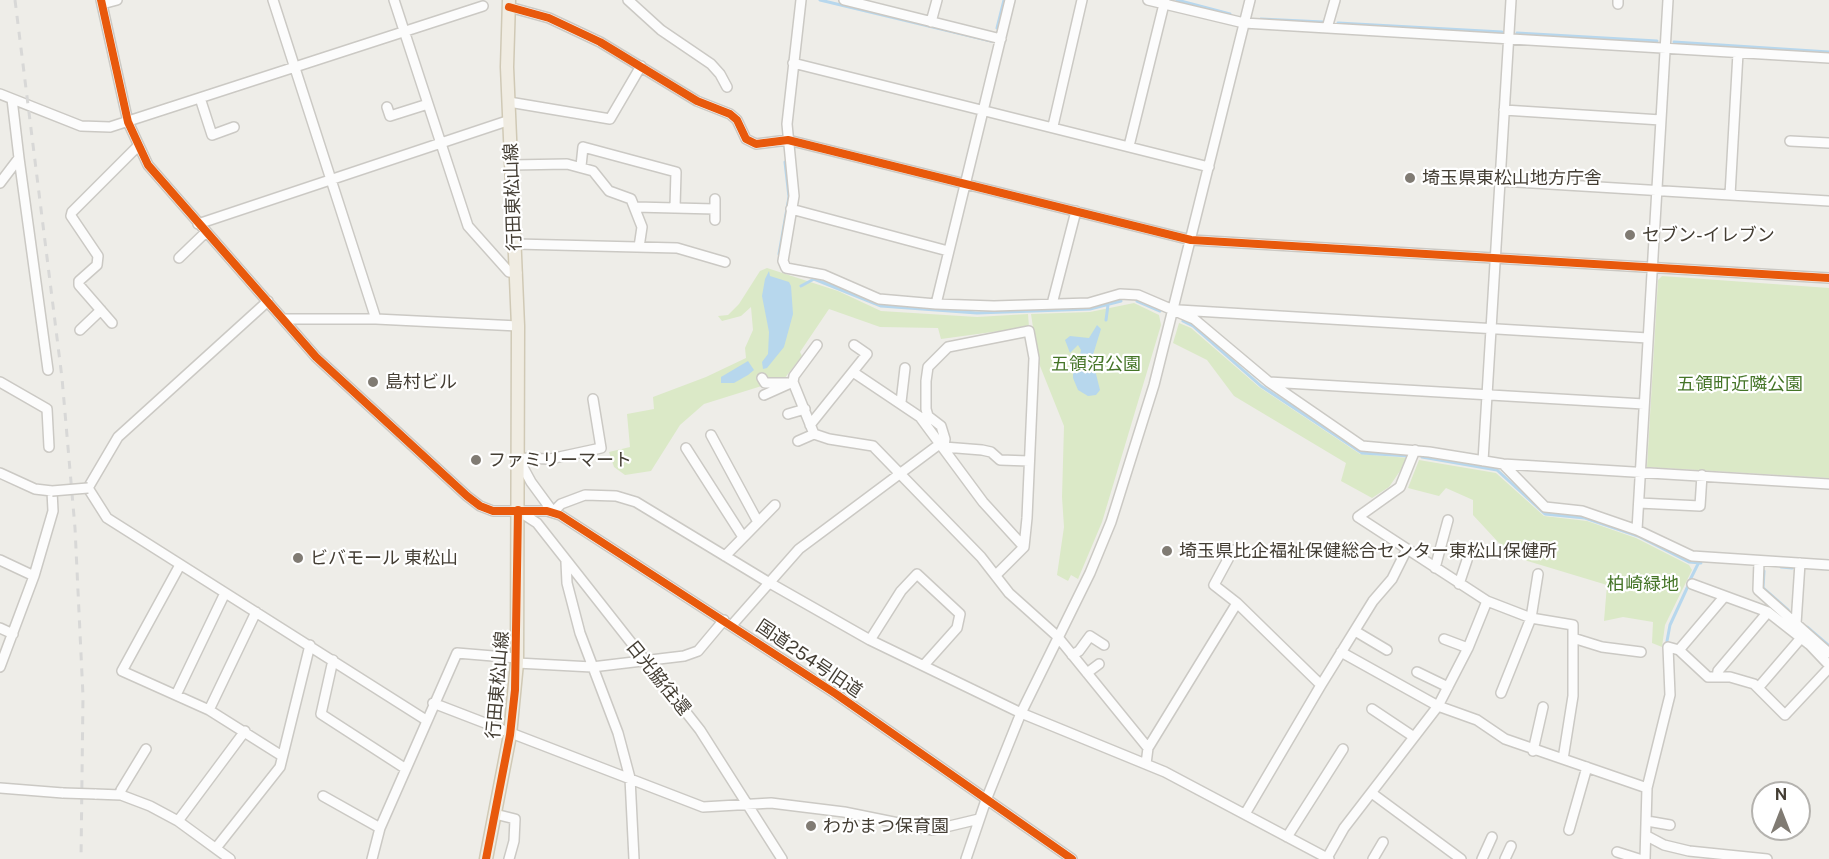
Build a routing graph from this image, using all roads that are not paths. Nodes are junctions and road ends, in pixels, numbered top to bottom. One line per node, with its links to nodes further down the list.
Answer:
1 (117, 0): 15 (street)
2 (273, 0): 31 (street)
3 (394, 0): 23 (street)
4 (628, 0): 33 (street)
5 (801, 0): 29 (street)
6 (844, 0): 16 (street)
7 (937, 0): 20 (street)
8 (1010, 0): 25 (street)
9 (1082, 0): 44 (street)
10 (1148, 0): 17 (street)
11 (1250, 0): 21 (street)
12 (1335, 0): 22 (street)
13 (1511, 0): 24 (street)
14 (1668, 0): 26 (street)
15 (101, 2): 43 (street, 国道254号旧道)
16 (862, 2): 20 (street)
17 (1164, 2): 21 (street); 50 (street)
18 (509, 4): 30 (street); 36 (main road, 行田東松山線)
19 (483, 6): 23 (street)
20 (931, 22): 25 (street)
21 (1244, 23): 22 (street); 55 (street)
22 (1327, 28): 24 (street)
23 (404, 30): 31 (street); 37 (street)
24 (1509, 38): 26 (street); 40 (street)
25 (1001, 39): 39 (street)
26 (1665, 48): 27 (street); 42 (street)
27 (1738, 52): 28 (street); 61 (street)
28 (1829, 58)
29 (794, 63): 39 (street); 46 (street)
30 (641, 66): 36 (street); 46 (street)
31 (295, 67): 35 (street); 56 (street)
32 (0, 84): 34 (street)
33 (727, 87)
34 (5, 96): 43 (street); 52 (street)
35 (200, 98): 43 (street); 45 (street)
36 (509, 102): 41 (main road, 行田東松山線)
37 (428, 104): 38 (street); 48 (street)
38 (387, 107)
39 (983, 110): 44 (street); 59 (street)
40 (1504, 110): 42 (street); 57 (street)
41 (510, 120): 48 (street); 53 (main road, 行田東松山線)
42 (1661, 120): 60 (street)
43 (128, 122): 51 (street, 国道254号旧道)
44 (1053, 126): 50 (street)
45 (234, 127)
46 (788, 140): 59 (street); 66 (street)
47 (1790, 141): 49 (street)
48 (441, 143): 56 (street); 80 (street)
49 (1829, 143)
50 (1129, 146): 55 (street)
51 (138, 147): 70 (street, 国道254号旧道); 85 (street)
52 (19, 158): 58 (street); 97 (street)
53 (512, 165): 54 (street); 73 (main road, 行田東松山線)
54 (581, 166): 64 (street); 65 (street)
55 (1209, 167): 72 (street)
56 (331, 178): 70 (street); 88 (street)
57 (1500, 181): 60 (street); 77 (street)
58 (0, 183)
59 (965, 184): 68 (street); 75 (street)
60 (1657, 191): 61 (street); 79 (street)
61 (1730, 195): 63 (street)
62 (715, 199): 67 (street)
63 (1829, 201)
64 (635, 207): 65 (street); 74 (street)
65 (675, 207): 67 (street)
66 (791, 209): 75 (street); 83 (street)
67 (715, 210): 69 (street)
68 (1076, 211): 72 (street); 84 (street)
69 (716, 220)
70 (198, 224): 71 (street, 国道254号旧道)
71 (206, 232): 76 (street); 82 (street, 国道254号旧道)
72 (1191, 240): 77 (street); 86 (street)
73 (516, 244): 74 (street); 80 (main road, 行田東松山線)
74 (639, 247): 78 (street)
75 (948, 251): 83 (street)
76 (179, 258)
77 (1496, 258): 79 (street); 91 (street)
78 (725, 262)
79 (1652, 267): 81 (street); 93 (street)
80 (517, 273): 90 (main road, 行田東松山線)
81 (1829, 278)
82 (268, 301): 87 (street, 国道254号旧道); 126 (street)
83 (936, 304): 84 (street)
84 (1052, 304): 86 (street)
85 (101, 310): 89 (street); 92 (street)
86 (1173, 310): 91 (street); 101 (street); 168 (street)
87 (284, 319): 88 (street); 130 (street, 国道254号旧道)
88 (376, 319): 90 (street)
89 (112, 323)
90 (518, 326): 117 (main road, 行田東松山線)
91 (1491, 328): 93 (street); 104 (street)
92 (80, 330)
93 (1648, 338): 107 (street)
94 (817, 345): 102 (street)
95 (854, 345): 98 (street)
96 (905, 368): 106 (street)
97 (48, 370)
98 (853, 372): 106 (street); 110 (street)
99 (762, 378): 102 (street)
100 (0, 382): 114 (street)
101 (1269, 382): 104 (street); 116 (street)
102 (792, 383): 103 (street); 108 (street)
103 (764, 395)
104 (1487, 395): 107 (street); 119 (street)
105 (593, 399): 117 (street)
106 (901, 402): 113 (street)
107 (1644, 404): 121 (street)
108 (805, 409): 109 (street); 110 (street)
109 (788, 414)
110 (812, 429): 112 (street); 123 (street)
111 (711, 435): 133 (street)
112 (798, 441)
113 (943, 445): 118 (street); 118 (street); 123 (street); 136 (street)
114 (50, 447)
115 (686, 448): 135 (street)
116 (1415, 450): 119 (street); 137 (street)
117 (518, 458): 130 (main road, 行田東松山線); 131 (street)
118 (1029, 461): 136 (street)
119 (1483, 461): 120 (street)
120 (1503, 464): 121 (street); 134 (street)
121 (1641, 472): 124 (street); 128 (street)
122 (0, 474): 127 (street)
123 (899, 474): 148 (street); 151 (street)
124 (1702, 475): 125 (street); 128 (street)
125 (1829, 484)
126 (88, 488): 127 (street, bridge); 145 (street)
127 (52, 491): 150 (street)
128 (1639, 503): 134 (street)
129 (775, 505): 133 (street)
130 (518, 510): 131 (street, 国道254号旧道); 143 (street, 日光脇往還); 183 (main road, 行田東松山線)
131 (554, 512): 139 (street); 163 (street, 国道254号旧道)
132 (1448, 520): 147 (street)
133 (758, 522): 135 (street)
134 (1637, 530): 142 (street)
135 (743, 537): 139 (street)
136 (1023, 547): 148 (street)
137 (1407, 549): 147 (street); 166 (street)
138 (1233, 550): 158 (street)
139 (725, 556): 151 (street)
140 (0, 560): 150 (street)
141 (1467, 560): 152 (street)
142 (1759, 561): 144 (street); 154 (street)
143 (566, 562): 184 (street, 日光脇往還); 189 (street)
144 (1800, 563): 146 (street); 164 (street)
145 (180, 565): 155 (street); 197 (street)
146 (1829, 565)
147 (1435, 568): 152 (street)
148 (997, 574): 168 (street)
149 (1538, 574): 162 (street)
150 (34, 576): 167 (street)
151 (768, 582): 163 (street); 172 (street)
152 (1459, 584): 157 (street)
153 (1692, 584): 156 (street)
154 (1758, 590): 159 (street); 164 (street)
155 (225, 593): 160 (street); 197 (street)
156 (1724, 597): 159 (street); 177 (street)
157 (1487, 601): 162 (street); 175 (street)
158 (1237, 603): 193 (street); 208 (street)
159 (1757, 608): 161 (street)
160 (256, 612): 173 (street); 202 (street)
161 (1768, 612): 170 (street); 192 (street)
162 (1531, 618): 169 (street); 196 (street)
163 (728, 623): 184 (street); 223 (street, 国道254号旧道)
164 (1796, 624): 180 (street)
165 (0, 628): 167 (street)
166 (1355, 631): 176 (street); 178 (street)
167 (14, 634): 188 (street)
168 (1057, 636): 181 (street); 203 (street)
169 (1573, 638): 179 (street); 213 (street)
170 (1801, 638): 187 (street); 195 (street)
171 (1444, 639): 175 (street)
172 (870, 640): 186 (street); 186 (street)
173 (310, 645): 182 (street); 212 (street)
174 (1104, 645): 181 (street)
175 (1468, 648): 194 (street)
176 (1387, 650)
177 (1679, 650): 192 (street); 219 (street)
178 (1341, 652): 193 (street); 199 (street)
179 (1641, 652)
180 (1829, 653)
181 (1072, 655): 191 (street)
182 (333, 660): 204 (street); 216 (street)
183 (517, 661): 189 (street); 198 (street); 206 (main road, 行田東松山線)
184 (645, 661): 189 (street); 224 (street, 日光脇往還)
185 (1099, 664): 191 (street)
186 (924, 665): 203 (street)
187 (1829, 666): 195 (street)
188 (0, 667)
189 (592, 667): 217 (street)
190 (1417, 672): 194 (street)
191 (1087, 674): 208 (street)
192 (1717, 677): 195 (street)
193 (1321, 685): 226 (street)
194 (1448, 687): 199 (street)
195 (1758, 688)
196 (1501, 693)
197 (176, 695): 202 (street)
198 (434, 703): 204 (street); 206 (street)
199 (1438, 706): 207 (street); 211 (street)
200 (1543, 707): 211 (street)
201 (1372, 709): 207 (street)
202 (209, 710): 205 (street)
203 (1022, 713): 214 (street); 223 (street)
204 (426, 720): 216 (street)
205 (245, 731): 212 (street); 228 (street)
206 (510, 735): 217 (street); 225 (main road, 行田東松山線)
207 (1414, 737): 220 (street)
208 (1148, 748): 214 (street)
209 (146, 749): 221 (street)
210 (1342, 749): 234 (street)
211 (1533, 751): 213 (street)
212 (282, 756): 238 (street)
213 (1563, 759): 215 (street)
214 (1146, 764): 226 (street)
215 (1587, 767): 219 (street); 232 (street)
216 (406, 769): 231 (street)
217 (630, 778): 224 (street); 245 (street)
218 (0, 788): 221 (street, bridge)
219 (1647, 788): 229 (street)
220 (1373, 794): 240 (street); 250 (street)
221 (121, 795): 228 (street)
222 (323, 796): 231 (street)
223 (986, 800): 227 (street); 248 (street, 国道254号旧道)
224 (748, 805): 227 (street); 246 (street, 日光脇往還)
225 (495, 814): 243 (main road, 行田東松山線); 244 (street)
226 (1245, 814): 234 (street)
227 (979, 819): 247 (street)
228 (178, 821): 238 (street)
229 (1647, 821): 230 (street); 233 (street)
230 (1670, 825)
231 (380, 828): 242 (street)
232 (1569, 830)
233 (1647, 836): 254 (street); 255 (street)
234 (1287, 837): 240 (street)
235 (1492, 837): 251 (street)
236 (1383, 842): 249 (street)
237 (1512, 846): 252 (street)
238 (216, 848): 241 (street)
239 (1617, 852): 253 (street)
240 (1328, 858)
241 (230, 859)
242 (372, 859)
243 (486, 859)
244 (509, 859)
245 (634, 859)
246 (782, 859)
247 (966, 859)
248 (1072, 859)
249 (1373, 859)
250 (1461, 859)
251 (1482, 859)
252 (1505, 859)
253 (1639, 859)
254 (1645, 859)
255 (1767, 859)

